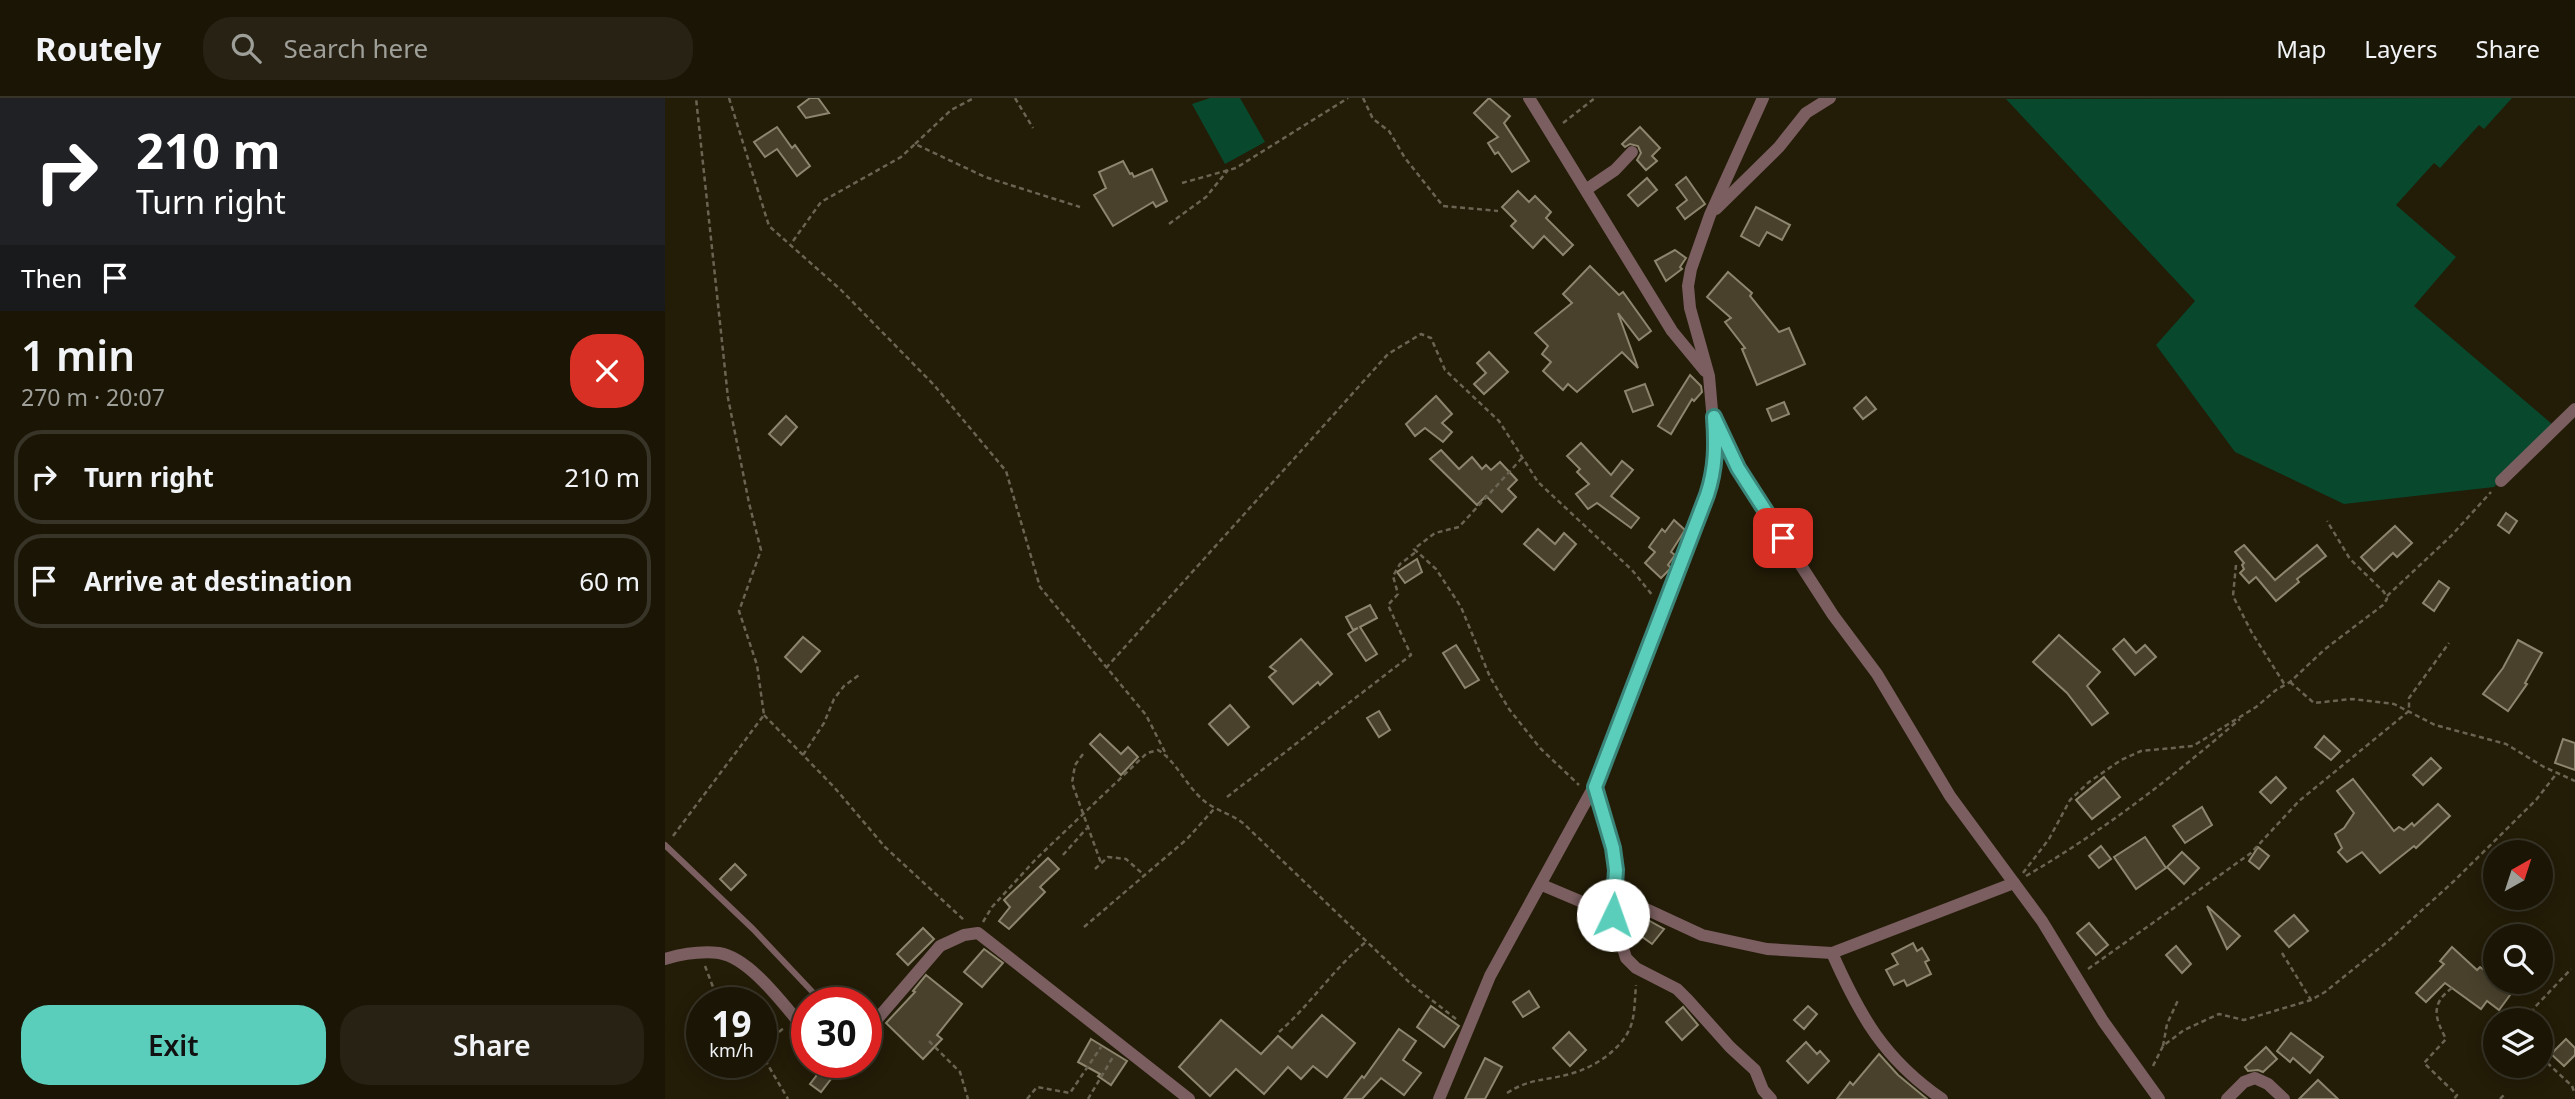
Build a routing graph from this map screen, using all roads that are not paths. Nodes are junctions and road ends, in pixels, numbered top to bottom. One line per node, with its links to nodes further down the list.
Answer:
1 (1529, 98): 5 (street)
2 (1763, 98): 6 (street)
3 (1830, 98): 6 (street)
4 (1632, 152): 5 (street)
5 (1587, 189): 7 (street)
6 (1710, 215): 7 (street)
7 (1709, 376): 9 (street)
8 (2575, 409): 10 (street)
9 (1714, 417): 11 (street); 13 (street)
10 (2501, 481)
11 (1593, 791): 14 (street); 15 (street)
12 (665, 845): 18 (lane)
13 (2014, 883): 16 (street); 25 (street)
14 (1542, 886): 15 (street); 22 (street)
15 (1613, 911): 16 (street); 23 (street)
16 (1832, 953): 24 (street)
17 (665, 960): 20 (street)
18 (808, 987)
19 (882, 1013): 21 (street)
20 (791, 1014)
21 (1189, 1099)
22 (1439, 1099)
23 (1772, 1099)
24 (1942, 1099)
25 (2159, 1099)
26 (2227, 1099): 27 (street)
27 (2284, 1099)

